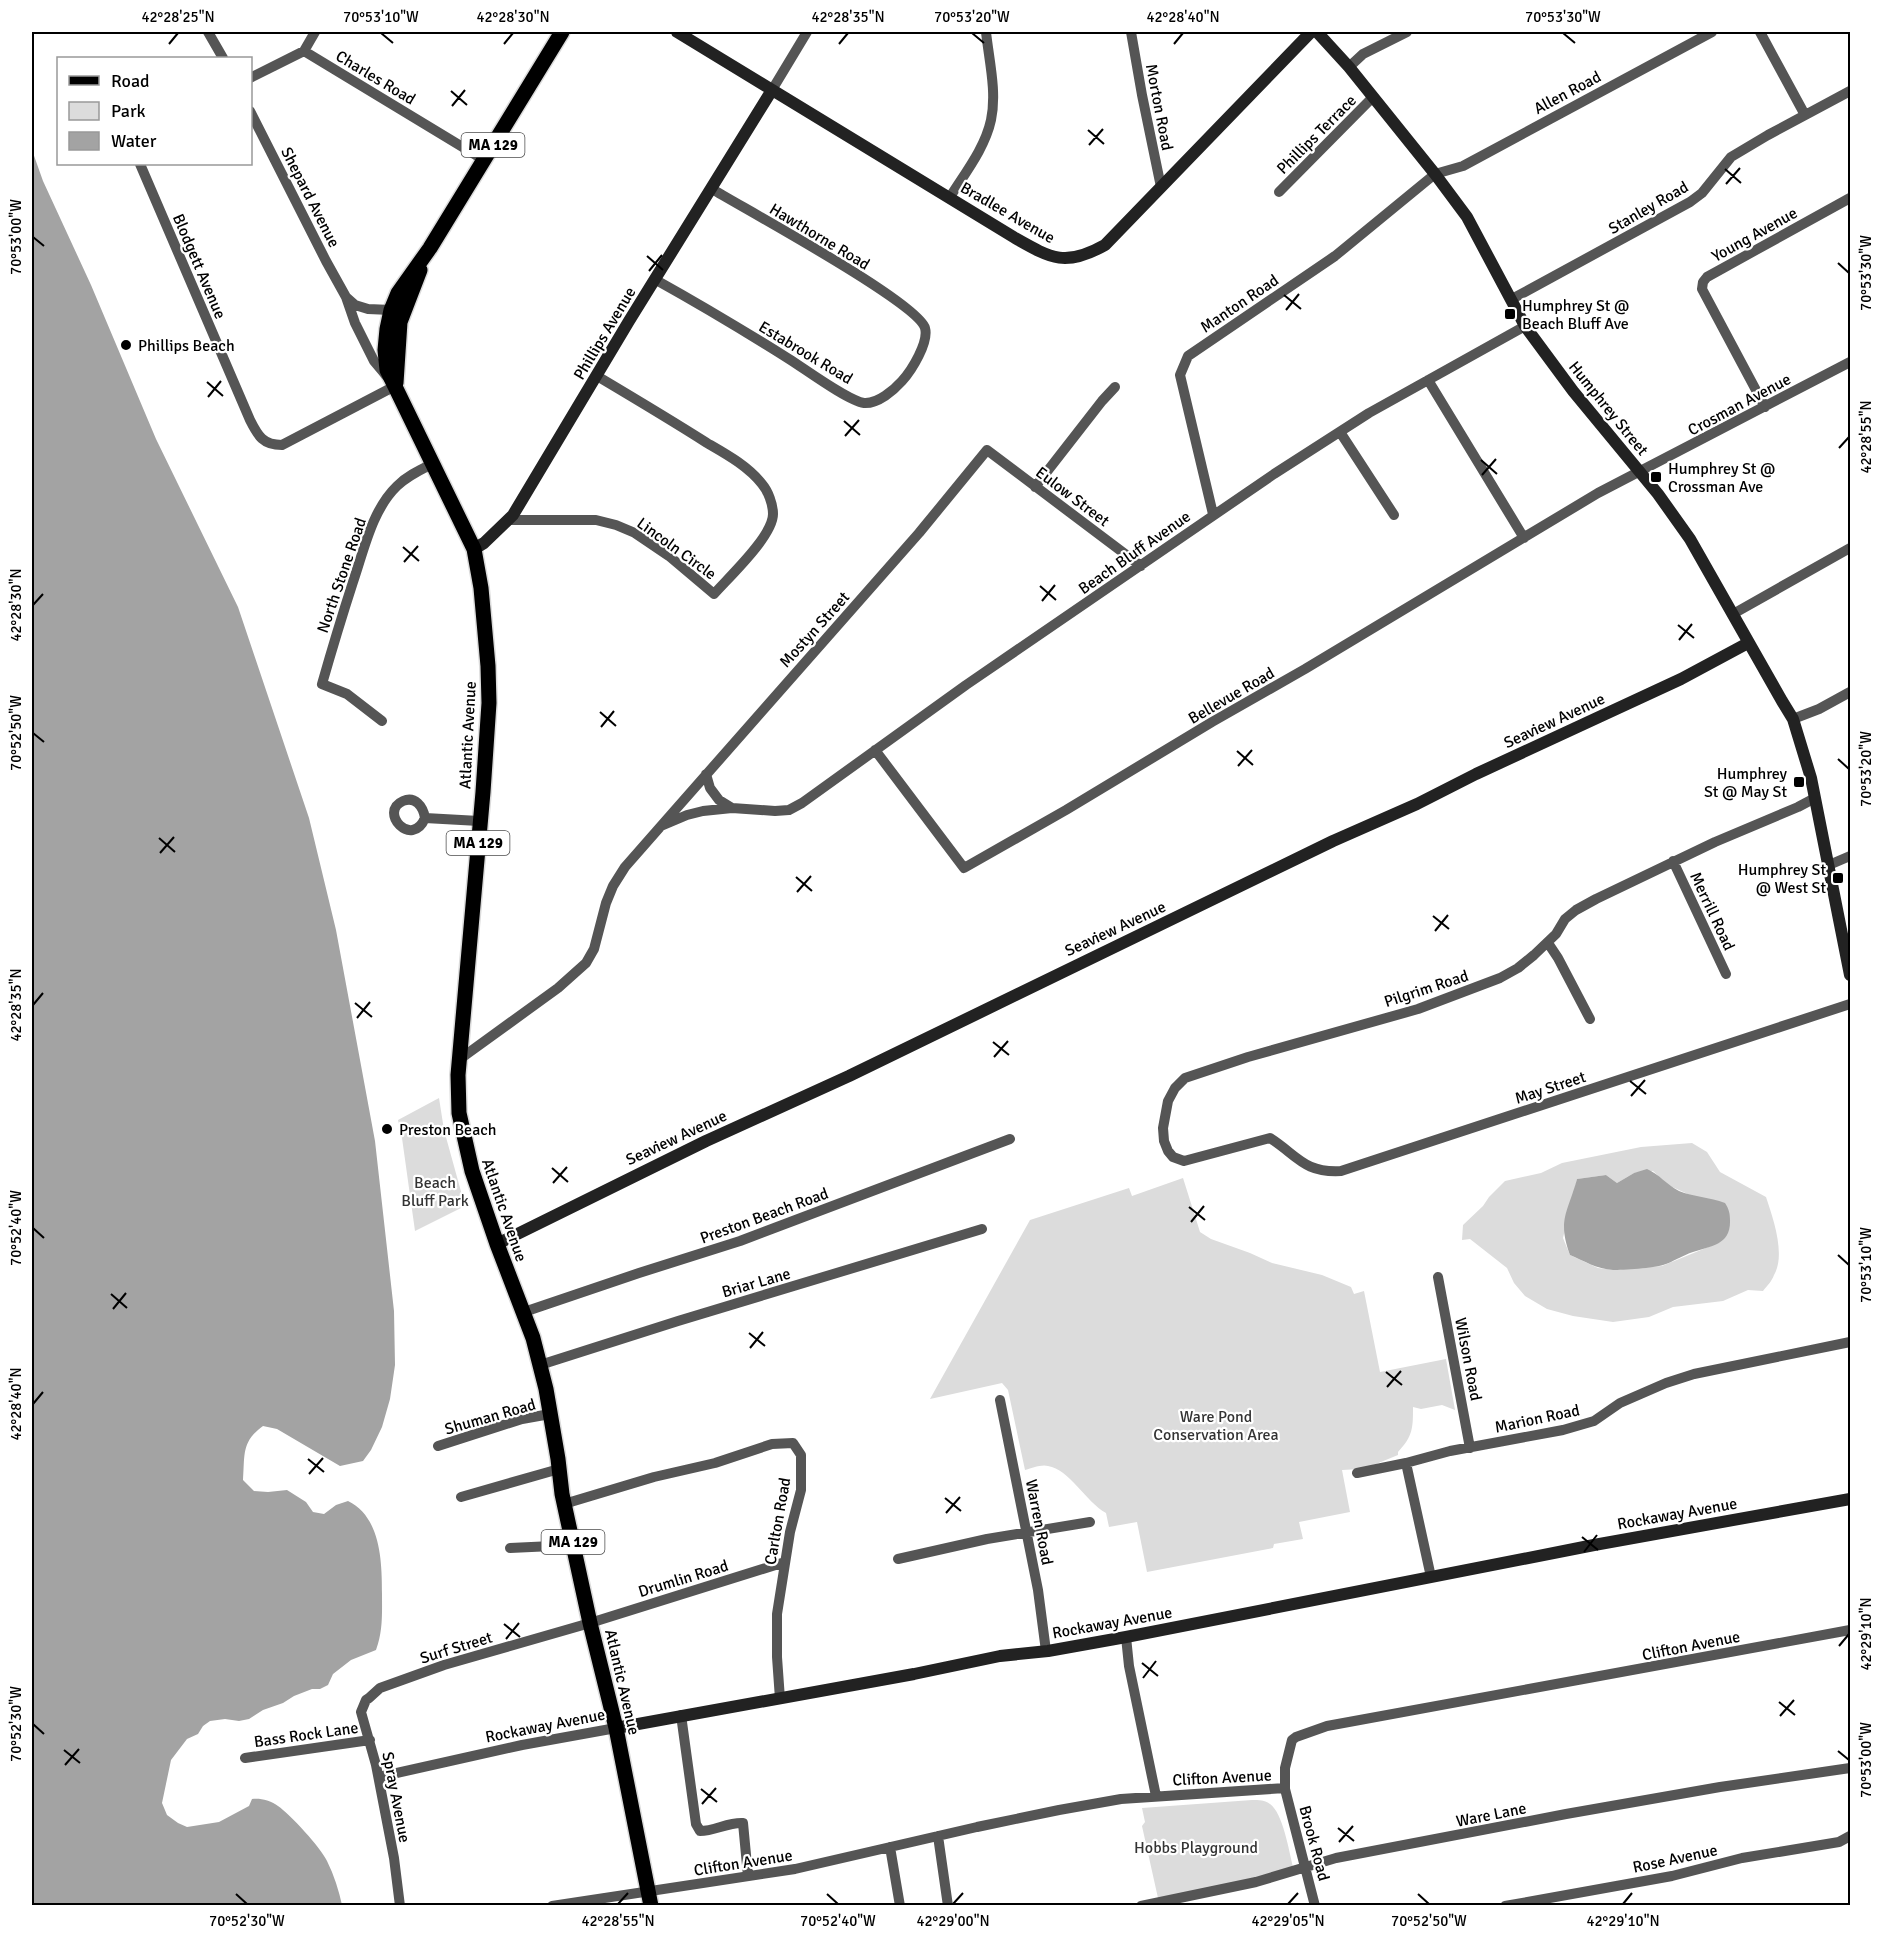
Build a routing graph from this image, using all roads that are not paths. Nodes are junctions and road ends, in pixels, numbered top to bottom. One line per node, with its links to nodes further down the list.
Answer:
1 (208, 32): 14 (street)
2 (315, 32): 13 (street)
3 (562, 32): 22 (main road, Atlantic Avenue / MA 129)
4 (677, 32): 17 (street, Bradlee Avenue)
5 (807, 32): 17 (street, Phillips Avenue)
6 (986, 32): 28 (street)
7 (1311, 32): 25 (street, Bradlee Avenue)
8 (1317, 32): 15 (street, Humphrey Street)
9 (1407, 32): 15 (street)
10 (1712, 32): 24 (street, Allen Road)
11 (1760, 32): 21 (street)
12 (1134, 34): 25 (street, Morton Road)
13 (304, 51): 16 (street); 22 (street, Charles Road)
14 (217, 57)
15 (1349, 67): 19 (street, Humphrey Street)
16 (252, 77)
17 (772, 90): 26 (street, Phillips Avenue); 28 (street, Bradlee Avenue)
18 (1851, 91): 21 (street, Stanley Road)
19 (1373, 96): 24 (street, Humphrey Street); 27 (street, Phillips Terrace)
20 (252, 115): 32 (street, Shepard Avenue)
21 (1805, 115): 33 (street, Stanley Road)
22 (484, 160): 30 (main road, Atlantic Avenue / MA 129)
23 (140, 165): 40 (street, Blodgett Avenue)
24 (1435, 174): 33 (street, Humphrey Street); 48 (street, Manton Road)
25 (1161, 187): 28 (street, Bradlee Avenue)
26 (712, 189): 31 (street, Phillips Avenue); 35 (street, Hawthorne Road)
27 (1279, 192)
28 (950, 197)
29 (1851, 198): 42 (street, Young Avenue)
30 (424, 259): 34 (main road, Atlantic Avenue / MA 129); 40 (main road, Atlantic Avenue / MA 129)
31 (656, 280): 35 (street, Estabrook Road); 38 (street, Phillips Avenue)
32 (346, 297): 34 (street); 40 (street, Shepard Avenue)
33 (1512, 299): 36 (street, Humphrey Street)
34 (391, 310): 40 (main road, Atlantic Avenue / MA 129)
35 (911, 311)
36 (1525, 326): 39 (street, Beach Bluff Avenue); 46 (street, Humphrey Street)
37 (1851, 362): 42 (street, Crosman Avenue)
38 (597, 376): 50 (street, Phillips Avenue); 50 (street, Lincoln Circle)
39 (1428, 380): 43 (street, Beach Bluff Avenue); 51 (street)
40 (395, 386): 45 (main road, Atlantic Avenue / MA 129)
41 (1115, 387): 47 (street)
42 (1766, 407): 46 (street, Crosman Avenue)
43 (1340, 432): 48 (street, Beach Bluff Avenue); 49 (street)
44 (987, 450): 47 (street, Eulow Street); 61 (street, Mostyn Street)
45 (432, 464): 53 (main road, Atlantic Avenue / MA 129); 59 (street, North Stone Road)
46 (1640, 471): 51 (street, Bellevue Road); 55 (street, Humphrey Street)
47 (1035, 488): 54 (street, Eulow Street)
48 (1213, 514): 54 (street, Beach Bluff Avenue)
49 (1394, 515)
50 (508, 520): 53 (street, Phillips Avenue)
51 (1524, 538): 60 (street, Bellevue Road)
52 (1851, 548): 55 (street)
53 (474, 549): 65 (main road, Atlantic Avenue / MA 129)
54 (1141, 566): 60 (street, Beach Bluff Avenue)
55 (1733, 614): 56 (street, Humphrey Street)
56 (1748, 643): 58 (street, Humphrey Street); 79 (street, Seaview Avenue)
57 (1851, 692): 58 (street)
58 (1793, 719): 62 (street, Humphrey Street)
59 (382, 721)
60 (875, 750): 63 (street, Beach Bluff Avenue)
61 (706, 774): 63 (street); 66 (street, Mostyn Street)
62 (1815, 798): 68 (street, Pilgrim Road); 69 (street, Humphrey Street)
63 (732, 808): 66 (street, Beach Bluff Avenue)
64 (425, 818): 65 (street)
65 (480, 821): 75 (main road, Atlantic Avenue / MA 129)
66 (661, 826): 75 (street, Beach Bluff Avenue)
67 (1851, 856): 69 (street)
68 (1673, 861): 70 (street, Pilgrim Road); 71 (street, Merrill Road)
69 (1829, 866): 72 (street, Humphrey Street)
70 (1548, 943): 74 (street); 77 (street, Pilgrim Road)
71 (1726, 974)
72 (1851, 975)
73 (1851, 1004): 77 (street, May Street)
74 (1590, 1019)
75 (460, 1059): 79 (main road, Atlantic Avenue / MA 129)
76 (1010, 1138): 81 (street, Preston Beach Road)
77 (1265, 1138)
78 (982, 1229): 83 (street, Briar Lane)
79 (497, 1244): 81 (main road, Atlantic Avenue / MA 129)
80 (1438, 1277): 87 (street, Wilson Road)
81 (525, 1312): 83 (main road, Atlantic Avenue / MA 129)
82 (1851, 1342): 87 (street, Marion Road)
83 (540, 1365): 85 (main road, Atlantic Avenue / MA 129)
84 (1000, 1400): 95 (street, Warren Road)
85 (550, 1414): 86 (street, Shuman Road); 89 (main road, Atlantic Avenue / MA 129)
86 (438, 1446)
87 (1470, 1448): 88 (street, Marion Road)
88 (1406, 1463): 90 (street, Marion Road); 100 (street)
89 (559, 1469): 91 (street); 93 (main road, Atlantic Avenue / MA 129)
90 (1357, 1473)
91 (460, 1497)
92 (1851, 1499): 100 (street, Rockaway Avenue)
93 (564, 1504): 96 (main road, Atlantic Avenue / MA 129); 99 (street, Carlton Road)
94 (1090, 1522): 95 (street)
95 (1026, 1532): 98 (street); 104 (street, Warren Road)
96 (574, 1545): 97 (street); 101 (main road, Atlantic Avenue / MA 129)
97 (510, 1548)
98 (898, 1559)
99 (785, 1562): 101 (street, Drumlin Road); 106 (street, Carlton Road)
100 (1431, 1577): 103 (street, Rockaway Avenue)
101 (590, 1623): 105 (street, Surf Street); 108 (main road, Atlantic Avenue / MA 129)
102 (1851, 1630): 113 (street, Clifton Avenue)
103 (1126, 1637): 104 (street, Rockaway Avenue); 114 (street)
104 (1046, 1651): 106 (street, Rockaway Avenue)
105 (369, 1698): 109 (street, Spray Avenue)
106 (780, 1699): 107 (street, Rockaway Avenue)
107 (681, 1715): 108 (street, Rockaway Avenue); 119 (street)
108 (616, 1728): 112 (street, Rockaway Avenue); 120 (main road, Atlantic Avenue / MA 129)
109 (370, 1740): 110 (street, Bass Rock Lane); 112 (street, Spray Avenue)
110 (245, 1758)
111 (1851, 1768): 118 (street, Ware Lane)
112 (379, 1777): 121 (street, Spray Avenue)
113 (1286, 1788): 114 (street, Clifton Avenue); 118 (street, Brook Road)
114 (1156, 1796): 115 (street, Clifton Avenue)
115 (938, 1836): 117 (street, Clifton Avenue); 124 (street)
116 (1851, 1836): 127 (street, Rose Avenue)
117 (890, 1847): 119 (street, Clifton Avenue); 123 (street)
118 (1306, 1867): 125 (street, Ware Lane); 126 (street, Brook Road)
119 (748, 1876): 120 (street, Clifton Avenue)
120 (650, 1899): 122 (street, Clifton Avenue)
121 (400, 1905)
122 (552, 1905)
123 (900, 1905)
124 (948, 1905)
125 (1141, 1905)
126 (1315, 1905)
127 (1505, 1905)

